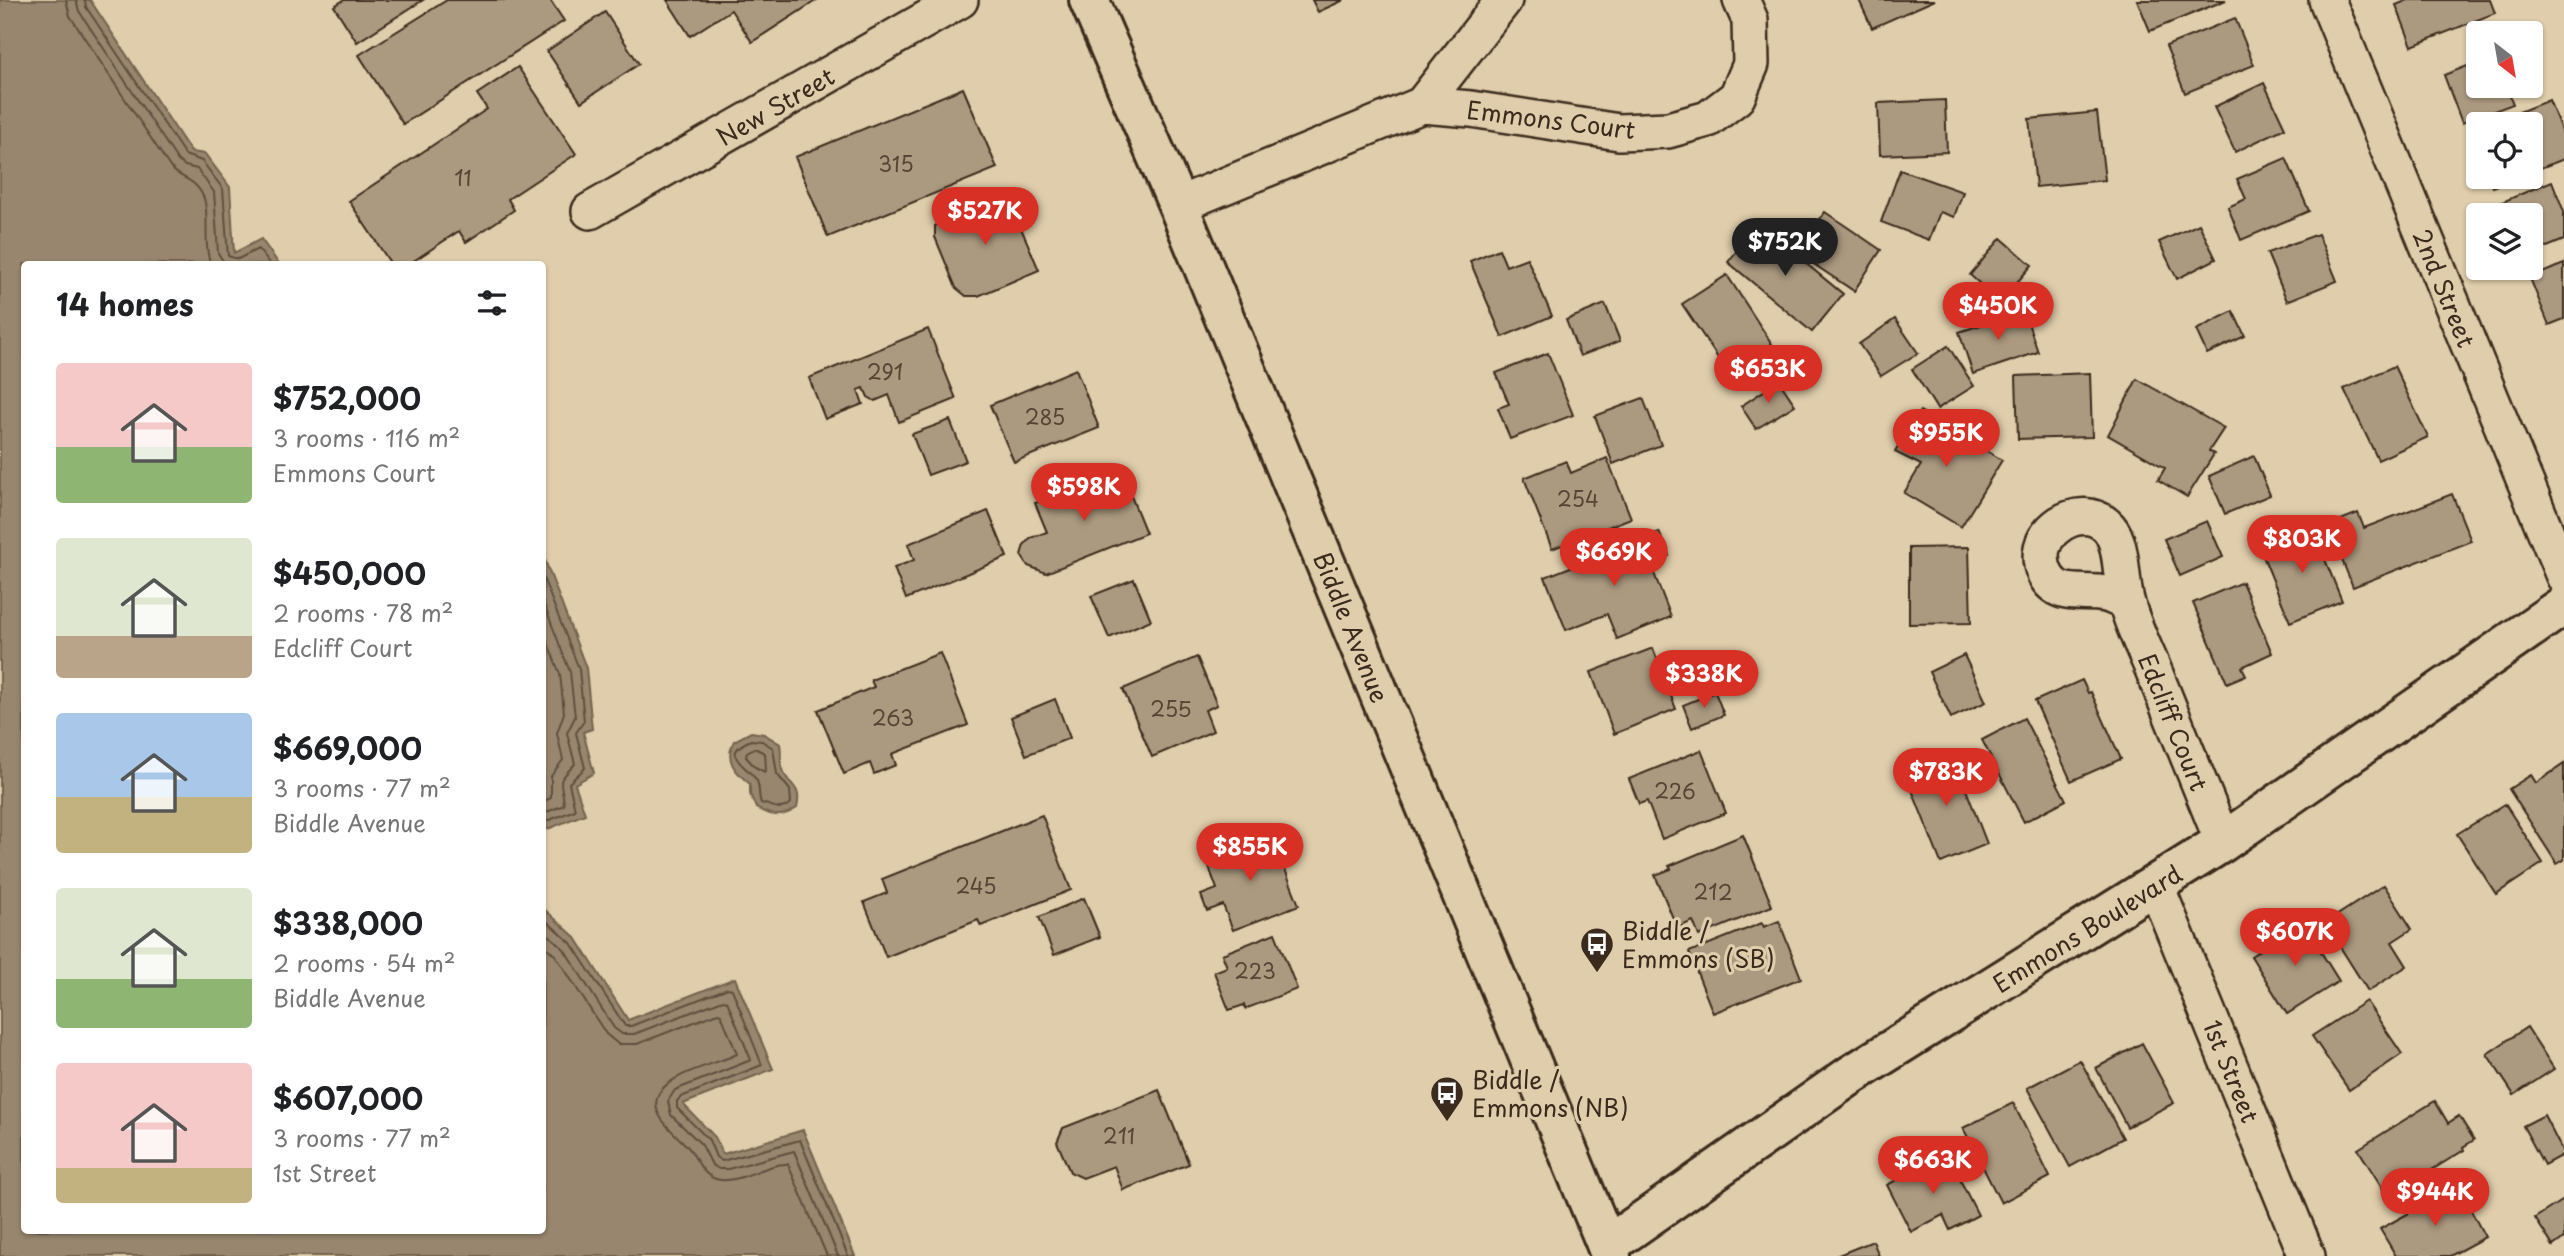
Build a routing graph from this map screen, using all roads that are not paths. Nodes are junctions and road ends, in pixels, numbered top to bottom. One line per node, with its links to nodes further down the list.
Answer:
1 (960, 0): 8 (street, New Street)
2 (1089, 0): 7 (main road, Biddle Avenue)
3 (1504, 0): 6 (street, Emmons Court)
4 (1741, 0): 6 (street, Emmons Court)
5 (2327, 0): 9 (street, 2nd Street)
6 (1422, 105): 7 (street, Emmons Court)
7 (1178, 205): 14 (main road, Biddle Avenue)
8 (590, 211)
9 (2564, 576)
10 (2126, 602): 12 (street, Edcliff Court)
11 (2564, 605): 12 (main road, Emmons Boulevard)
12 (2223, 842): 13 (main road, Emmons Boulevard)
13 (2156, 886): 14 (main road, Emmons Boulevard); 15 (street, 1st Street)
14 (1609, 1251)
15 (2307, 1256)

